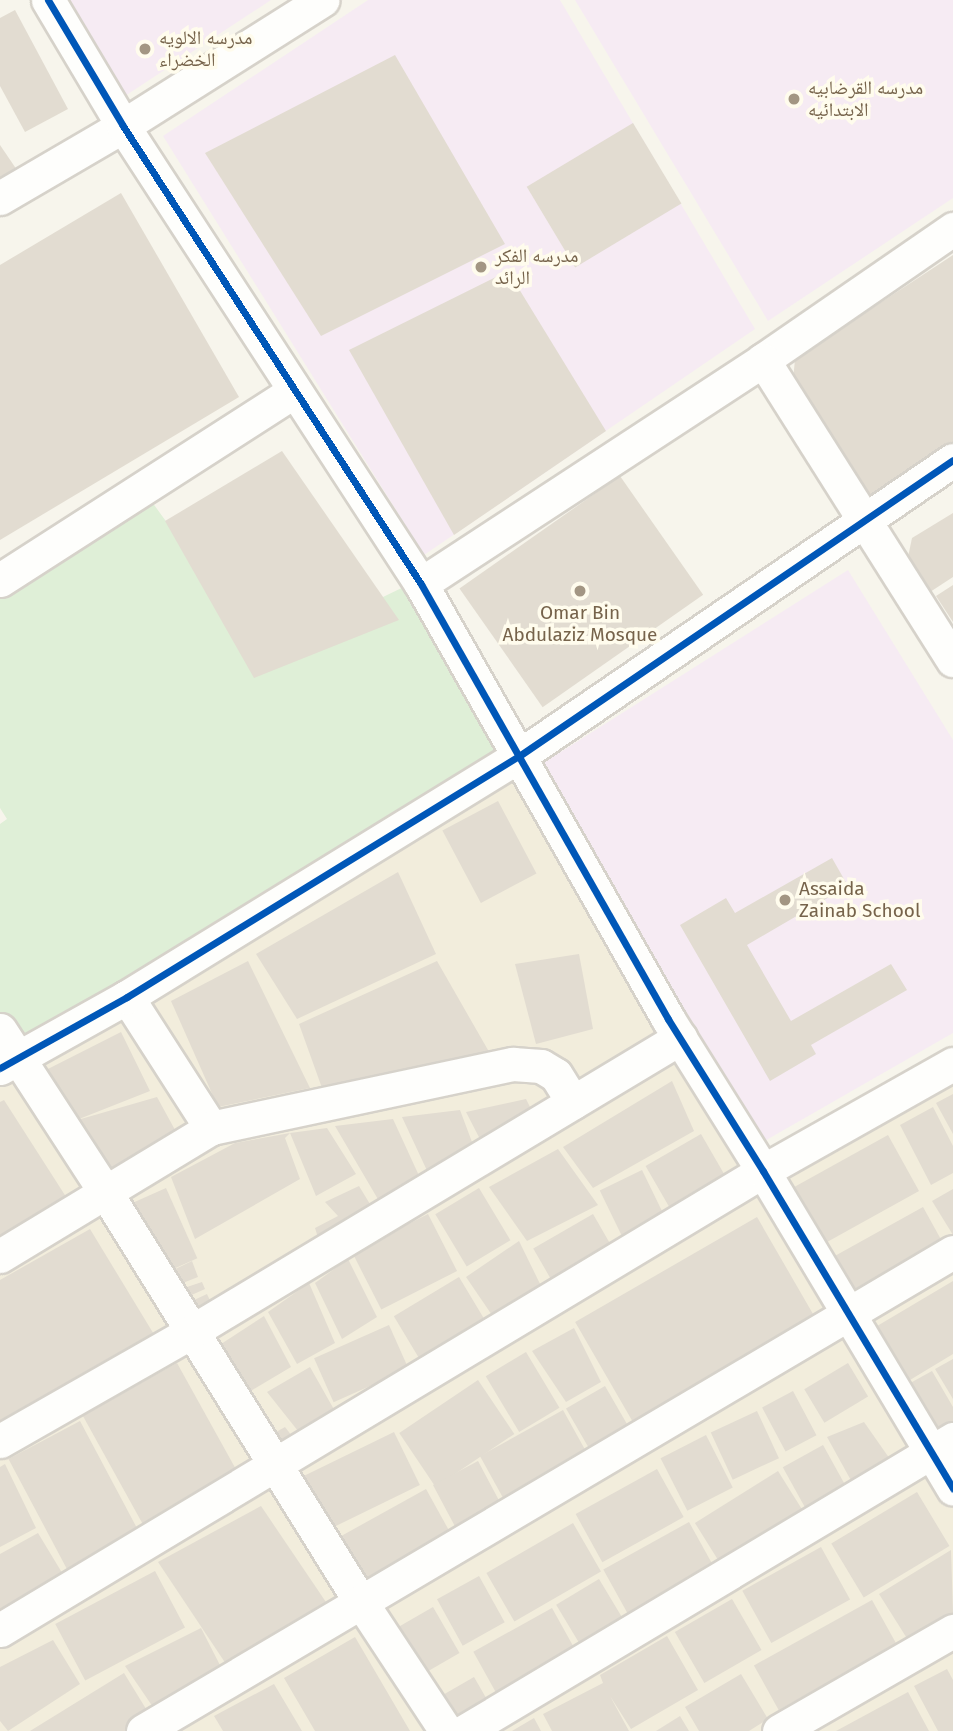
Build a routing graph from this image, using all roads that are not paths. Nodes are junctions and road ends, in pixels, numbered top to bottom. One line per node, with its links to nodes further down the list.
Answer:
1 (48, 0): 3 (street)
2 (322, 0): 3 (street)
3 (123, 126): 4 (street); 7 (street)
4 (0, 198)
5 (953, 229): 6 (street)
6 (763, 360): 9 (street); 11 (street)
7 (294, 391): 10 (street); 11 (street)
8 (953, 460): 9 (street)
9 (865, 520): 12 (street); 13 (street)
10 (0, 580)
11 (421, 584): 13 (street)
12 (953, 660)
13 (519, 756): 14 (street); 15 (street)
14 (127, 997): 16 (street); 19 (street)
15 (680, 1038): 18 (street); 20 (street)
16 (6, 1052): 21 (street)
17 (953, 1064): 20 (street)
18 (573, 1102): 19 (street); 25 (street)
19 (211, 1128): 21 (street)
20 (763, 1171): 24 (street); 28 (street)
21 (106, 1193): 23 (street); 25 (street)
22 (953, 1252): 24 (street)
23 (0, 1256)
24 (846, 1313): 27 (street); 30 (street)
25 (191, 1332): 26 (street); 28 (street)
26 (0, 1441)
27 (942, 1445): 29 (street); 35 (street)
28 (275, 1465): 30 (street); 31 (street)
29 (953, 1489)
30 (361, 1602): 33 (street); 34 (street)
31 (0, 1630)
32 (953, 1631): 36 (street)
33 (143, 1731)
34 (446, 1731)
35 (465, 1731)
36 (779, 1731)

